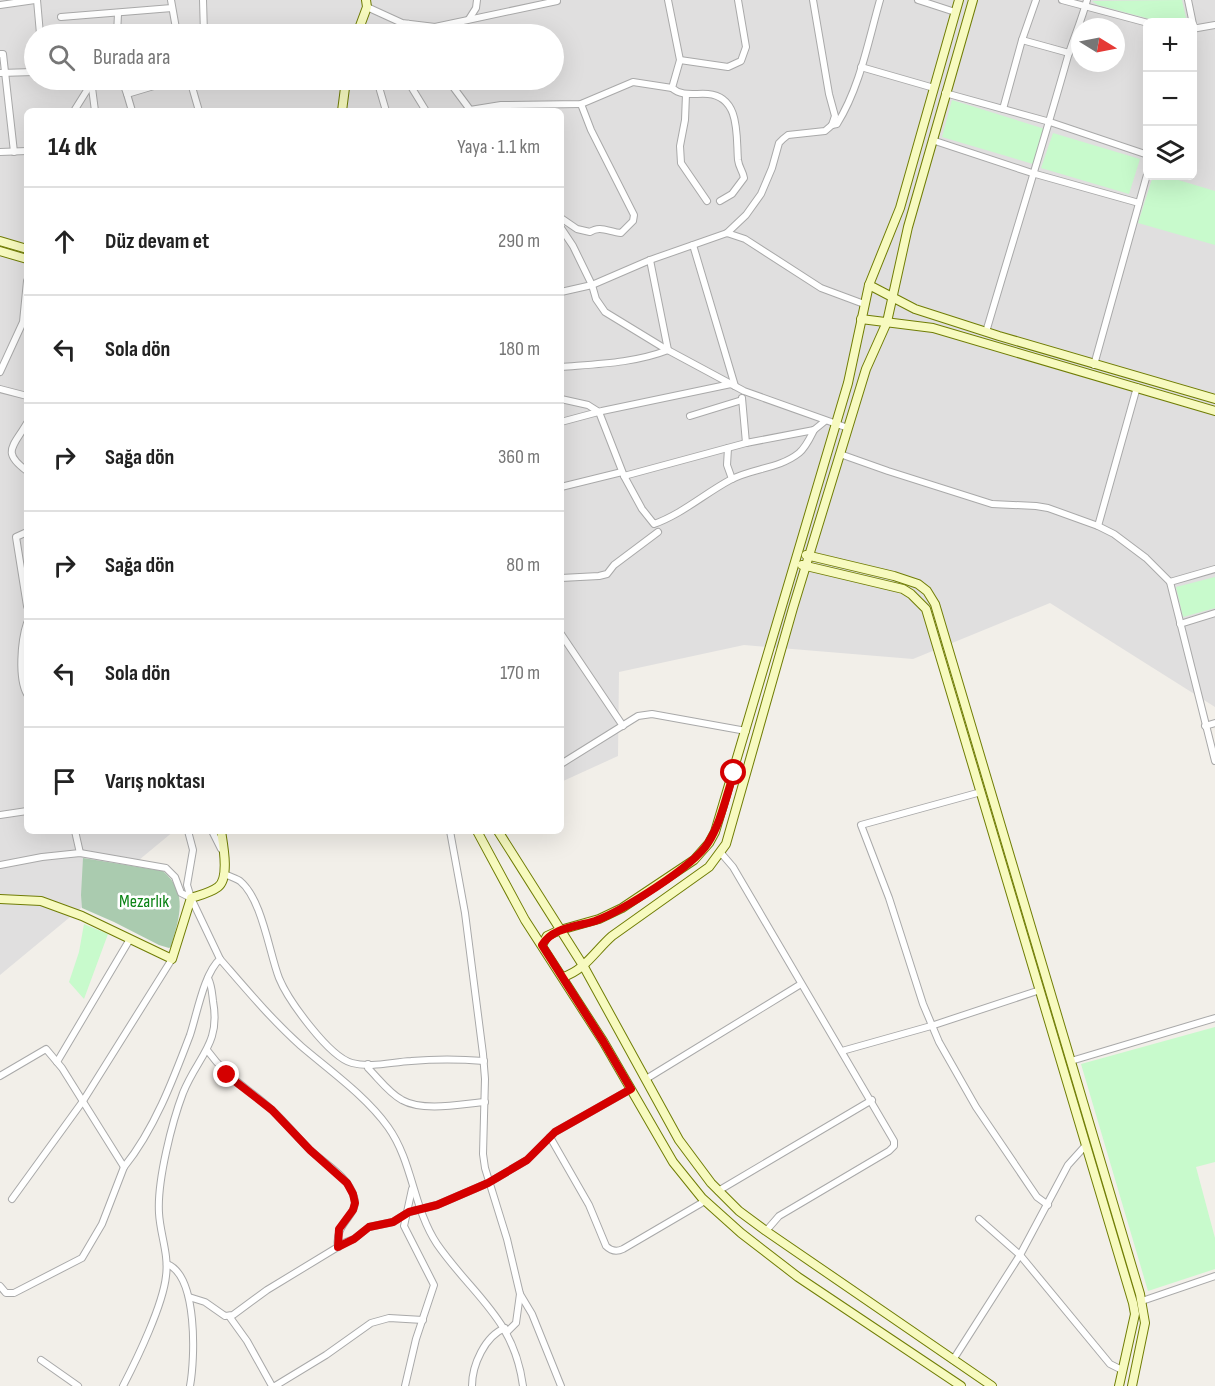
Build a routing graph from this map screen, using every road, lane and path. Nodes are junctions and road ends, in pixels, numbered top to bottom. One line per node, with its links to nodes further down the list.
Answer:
1 (36, 0): 18 (street); 27 (street)
2 (171, 0): 19 (street)
3 (203, 0): 30 (street)
4 (477, 0): 25 (street)
5 (559, 0): 25 (street)
6 (668, 0): 39 (street)
7 (738, 0): 39 (street)
8 (813, 0): 69 (street)
9 (880, 0): 40 (street)
10 (918, 0): 21 (street)
11 (959, 0): 21 (street)
12 (973, 0): 54 (street)
13 (1036, 0): 36 (street)
14 (1062, 0): 20 (street)
15 (1087, 0): 20 (street)
16 (1188, 0): 24 (street)
17 (366, 4): 31 (street); 32 (street)
18 (0, 5)
19 (172, 8): 22 (street); 29 (street)
20 (1085, 8): 26 (street); 37 (street)
21 (955, 12): 44 (street)
22 (118, 14): 23 (street); 28 (street)
23 (61, 17)
24 (1191, 18)
25 (469, 19): 33 (street)
26 (1143, 22)
27 (39, 24)
28 (118, 24)
29 (175, 24)
30 (204, 24)
31 (360, 24)
32 (408, 24)
33 (448, 24)
34 (1215, 25): 35 (street)
35 (1197, 28)
36 (1022, 40): 37 (street); 67 (street)
37 (1069, 53): 68 (street)
38 (0, 54): 42 (street)
39 (680, 60): 43 (street)
40 (861, 67): 44 (street); 69 (street)
41 (24, 72): 42 (street)
42 (3, 73): 72 (street)
43 (672, 88): 56 (street); 57 (street)
44 (934, 88): 90 (street)
45 (86, 90): 58 (street)
46 (92, 90): 59 (street)
47 (126, 90): 55 (street)
48 (140, 90): 55 (street)
49 (193, 90): 61 (street)
50 (345, 90): 62 (street)
51 (381, 90): 63 (street)
52 (413, 90): 64 (street)
53 (455, 90): 65 (street)
54 (945, 93): 67 (street); 70 (street)
55 (127, 94): 60 (street)
56 (686, 94): 77 (street); 78 (street)
57 (581, 104): 66 (street); 80 (street)
58 (76, 108)
59 (95, 108)
60 (131, 108)
61 (198, 108)
62 (342, 108)
63 (385, 108)
64 (424, 108)
65 (469, 108)
66 (486, 108)
67 (1003, 109): 68 (street)
68 (1050, 122): 73 (street); 75 (street)
69 (832, 125): 82 (street)
70 (932, 140): 75 (street); 92 (street)
71 (24, 151): 72 (street)
72 (14, 152): 74 (street)
73 (1143, 152)
74 (0, 153)
75 (1032, 173): 79 (street); 97 (street)
76 (1145, 180): 79 (street)
77 (707, 201)
78 (720, 201)
79 (1139, 203): 99 (street)
80 (564, 220)
81 (564, 232): 89 (street)
82 (727, 233): 84 (street); 93 (street)
83 (0, 241): 85 (street)
84 (693, 245): 88 (street); 102 (street)
85 (24, 248)
86 (0, 251): 87 (street)
87 (24, 258)
88 (650, 260): 89 (street); 98 (street)
89 (592, 285): 91 (street); 98 (street)
90 (869, 285): 92 (street); 93 (street)
91 (564, 291)
92 (894, 298): 95 (street); 97 (street)
93 (864, 304): 94 (street)
94 (861, 319): 95 (street); 114 (street)
95 (887, 322): 103 (street); 116 (street)
96 (24, 325): 101 (street)
97 (986, 332): 99 (street)
98 (668, 350): 100 (street); 102 (street)
99 (1094, 365): 106 (street)
100 (564, 368)
101 (0, 372)
102 (736, 386): 108 (street); 110 (street); 113 (street)
103 (1137, 387): 109 (street); 125 (street)
104 (0, 389): 105 (street)
105 (24, 395)
106 (1215, 399)
107 (564, 400): 110 (street)
108 (742, 400): 111 (street); 118 (street)
109 (1215, 411)
110 (599, 412): 112 (street); 122 (street)
111 (690, 416)
112 (564, 421)
113 (825, 421): 114 (street); 117 (street)
114 (836, 424): 116 (street); 128 (street)
115 (24, 428): 121 (street)
116 (848, 428): 120 (street)
117 (814, 430): 118 (street); 123 (street)
118 (746, 443): 119 (street)
119 (728, 448): 122 (street); 123 (street)
120 (840, 454): 125 (street); 129 (street)
121 (24, 469)
122 (623, 474): 123 (street); 124 (street)
123 (732, 479)
124 (564, 486)
125 (1098, 526): 134 (street)
126 (658, 532): 133 (street)
127 (24, 533): 135 (street)
128 (799, 553): 129 (street); 130 (street)
129 (809, 556): 131 (street); 179 (street)
130 (795, 564): 131 (street); 144 (street)
131 (805, 566): 147 (street); 159 (street)
132 (1215, 569): 134 (street)
133 (564, 578)
134 (1170, 582): 137 (street)
135 (24, 587)
136 (1215, 613): 137 (street)
137 (1180, 624): 143 (street)
138 (564, 638): 142 (street)
139 (24, 640): 140 (street)
140 (24, 686)
141 (1215, 723): 143 (street)
142 (623, 726): 144 (street); 145 (street)
143 (1205, 726): 146 (street)
144 (746, 731): 164 (street)
145 (564, 762)
146 (1215, 762)
147 (981, 792): 173 (street); 175 (street)
148 (24, 811): 149 (street)
149 (0, 815)
150 (76, 834): 158 (street)
151 (189, 834): 163 (street)
152 (213, 834): 157 (street)
153 (222, 834): 157 (street)
154 (451, 834): 178 (street)
155 (479, 834): 166 (street)
156 (500, 834): 164 (street)
157 (224, 849): 161 (street)
158 (80, 853): 160 (street); 163 (street)
159 (722, 853): 169 (street); 172 (street)
160 (0, 865)
161 (224, 874): 163 (street); 181 (street)
162 (0, 898): 165 (street)
163 (191, 898): 167 (street); 168 (street)
164 (560, 930): 166 (street); 169 (street)
165 (130, 939): 167 (street); 180 (street)
166 (542, 945): 170 (street)
167 (172, 959): 186 (street)
168 (220, 959): 171 (street); 192 (street)
169 (584, 968): 170 (street); 183 (street)
170 (563, 977): 184 (street)
171 (208, 978): 176 (street); 190 (street)
172 (801, 984): 177 (street); 183 (street)
173 (1040, 990): 175 (street); 189 (street)
174 (1215, 1018): 179 (street)
175 (931, 1026): 177 (street); 196 (street)
176 (207, 1050): 201 (street); 203 (street)
177 (842, 1052): 185 (street)
178 (484, 1060): 181 (street); 187 (street)
179 (1071, 1061): 208 (street)
180 (57, 1062): 182 (street); 186 (street)
181 (368, 1064): 187 (street)
182 (0, 1076)
183 (646, 1079): 193 (street)
184 (631, 1089): 188 (street); 195 (street)
185 (872, 1100): 193 (street); 200 (street)
186 (83, 1101): 190 (street); 194 (street)
187 (485, 1102): 191 (street)
188 (550, 1137): 191 (street); 195 (street)
189 (1086, 1144): 196 (street); 214 (street)
190 (124, 1167): 205 (street)
191 (488, 1183): 197 (street); 206 (street)
192 (412, 1185): 197 (street); 198 (street)
193 (718, 1191): 200 (street)
194 (12, 1199)
195 (705, 1201): 223 (street)
196 (1048, 1205): 202 (street)
197 (419, 1209): 198 (street); 211 (street)
198 (406, 1214): 201 (street); 210 (street)
199 (979, 1219): 202 (street)
200 (766, 1232): 213 (street)
201 (338, 1247): 209 (street)
202 (1020, 1255): 213 (street); 214 (street)
203 (167, 1264): 207 (street); 216 (street)
204 (1215, 1276): 208 (street)
205 (0, 1286)
206 (520, 1294): 211 (street); 222 (street)
207 (189, 1297): 209 (street); 217 (street)
208 (1142, 1301): 226 (street)
209 (229, 1316): 218 (street)
210 (423, 1320): 218 (street); 219 (street)
211 (506, 1330): 220 (street); 221 (street)
212 (41, 1360): 215 (street)
213 (953, 1360): 224 (street)
214 (1122, 1370): 225 (street)
215 (78, 1386)
216 (123, 1386)
217 (190, 1386)
218 (273, 1386)
219 (405, 1386)
220 (472, 1386)
221 (524, 1386)
222 (561, 1386)
223 (961, 1386)
224 (992, 1386)
225 (1119, 1386)
226 (1132, 1386)

